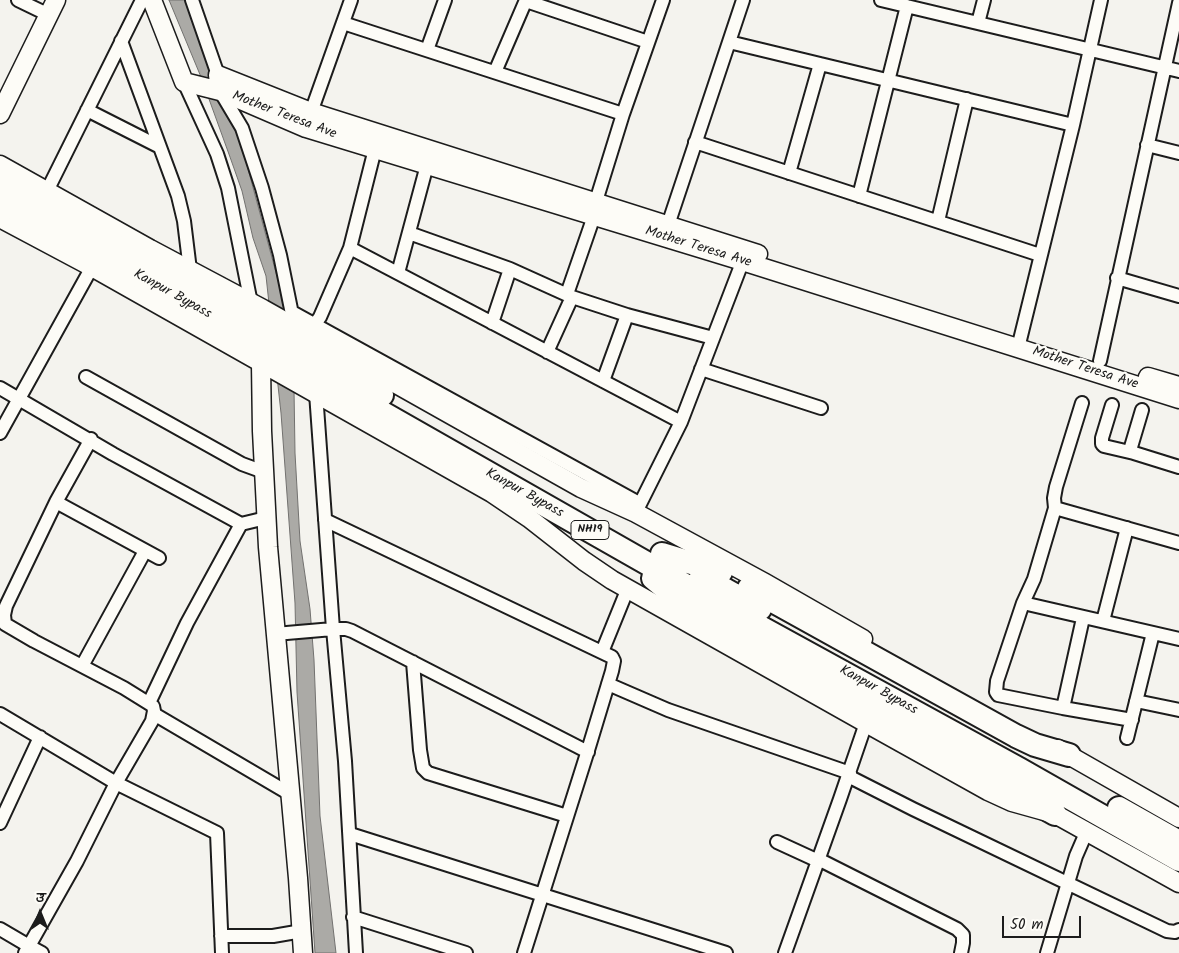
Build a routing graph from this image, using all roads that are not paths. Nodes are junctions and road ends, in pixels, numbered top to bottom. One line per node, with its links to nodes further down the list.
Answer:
1 (18, 0): 15 (street)
2 (142, 0): 18 (street)
3 (152, 0): 28 (main road)
4 (192, 0): 29 (street)
5 (351, 0): 16 (street)
6 (446, 0): 21 (street)
7 (526, 0): 19 (street); 26 (street)
8 (663, 0): 19 (street)
9 (743, 0): 20 (street)
10 (883, 0): 14 (street)
11 (984, 0): 17 (street)
12 (1101, 0): 22 (street)
13 (1179, 4): 24 (street)
14 (907, 6): 17 (street); 27 (street)
15 (52, 8): 32 (main road)
16 (343, 23): 21 (street); 34 (street)
17 (978, 23): 22 (street)
18 (121, 41): 31 (street); 39 (street)
19 (648, 42): 33 (street)
20 (729, 42): 23 (street); 37 (street)
21 (427, 50): 26 (street)
22 (1089, 51): 24 (street); 35 (street)
23 (820, 64): 27 (street); 43 (street)
24 (1165, 68): 25 (street); 38 (street)
25 (1179, 71)
26 (495, 72): 33 (street)
27 (888, 80): 30 (street); 46 (street)
28 (189, 84): 29 (main road, Mother Teresa Ave); 63 (street)
29 (218, 86): 34 (main road, Mother Teresa Ave); 65 (street)
30 (967, 100): 35 (street); 50 (street)
31 (87, 110): 39 (street); 45 (street)
32 (0, 114)
33 (623, 114): 48 (street)
34 (308, 120): 36 (main road, Mother Teresa Ave)
35 (1073, 125): 54 (street)
36 (377, 142): 42 (main road, Mother Teresa Ave); 48 (main road); 53 (street)
37 (695, 142): 43 (street); 51 (street)
38 (1148, 145): 40 (street); 60 (street)
39 (160, 147): 57 (street)
40 (1179, 153)
41 (0, 165): 45 (main road)
42 (427, 165): 48 (main road, Mother Teresa Ave); 52 (street)
43 (789, 173): 46 (street)
44 (0, 184): 100 (highway, Kanpur Bypass / NH19)
45 (47, 191): 57 (main road)
46 (859, 196): 50 (street)
47 (0, 201): 100 (highway, Kanpur Bypass / NH19)
48 (594, 211): 51 (main road); 55 (main road, Mother Teresa Ave); 61 (street)
49 (0, 218): 56 (main road)
50 (938, 221): 54 (street)
51 (668, 225): 55 (main road)
52 (409, 233): 58 (street); 59 (street)
53 (350, 248): 59 (street); 67 (street)
54 (1040, 255): 69 (street)
55 (744, 256): 68 (street); 69 (main road)
56 (92, 267): 72 (main road); 79 (street)
57 (190, 270): 63 (main road)
58 (510, 270): 61 (street); 66 (street)
59 (398, 273): 66 (street)
60 (1117, 278): 62 (street); 71 (street)
61 (569, 295): 64 (street); 70 (street)
62 (1179, 296)
63 (257, 306): 65 (main road)
64 (627, 315): 68 (street); 75 (street)
65 (292, 321): 67 (street); 92 (main road)
66 (492, 322): 70 (street)
67 (315, 324): 92 (street)
68 (713, 338): 73 (street)
69 (1019, 342): 71 (main road); 80 (main road, Mother Teresa Ave)
70 (547, 352): 75 (street)
71 (1100, 361): 76 (main road)
72 (265, 366): 78 (main road); 90 (main road)
73 (701, 369): 83 (street); 85 (street)
74 (86, 378): 90 (street)
75 (603, 381): 85 (street)
76 (1179, 386)
77 (0, 388): 79 (street)
78 (316, 393): 95 (street); 102 (main road)
79 (18, 398): 86 (street); 87 (street)
80 (1179, 400)
81 (1082, 403): 93 (street)
82 (1112, 405): 88 (street)
83 (821, 408)
84 (1142, 410): 88 (street)
85 (681, 422): 92 (street)
86 (0, 433)
87 (91, 439): 91 (street); 96 (street)
88 (1134, 453): 89 (street)
89 (1179, 468)
90 (264, 472): 94 (main road)
91 (56, 502): 99 (street); 112 (street)
92 (638, 508): 124 (main road)
93 (1055, 508): 97 (street); 103 (street)
94 (266, 518): 96 (street); 107 (main road)
95 (325, 520): 106 (street); 110 (street)
96 (241, 524): 115 (street)
97 (1127, 528): 98 (street); 105 (street)
98 (1179, 542)
99 (145, 551): 101 (street); 112 (street)
100 (652, 557): 124 (highway); 128 (highway); 135 (highway, Kanpur Bypass / NH19); 137 (highway, Kanpur Bypass / NH19)
101 (159, 558)
102 (628, 588): 110 (street); 120 (main road)
103 (1023, 603): 104 (street); 116 (street)
104 (1083, 618): 105 (street); 116 (street)
105 (1102, 622): 108 (street)
106 (333, 629): 107 (street); 111 (street); 133 (street)
107 (284, 633): 127 (main road)
108 (1153, 633): 109 (street); 114 (street)
109 (1179, 639)
110 (602, 652): 113 (street)
111 (413, 662): 123 (street); 129 (street)
112 (82, 666): 115 (street)
113 (608, 684): 123 (street); 125 (street)
114 (1136, 701): 117 (street); 119 (street)
115 (151, 708): 126 (street); 127 (street)
116 (1063, 708): 119 (street)
117 (1179, 710)
118 (0, 714): 121 (street)
119 (1132, 720): 122 (street)
120 (866, 723): 125 (street); 128 (main road)
121 (40, 737): 126 (street); 131 (street)
122 (1128, 738)
123 (588, 752): 129 (street)
124 (1069, 755): 130 (main road)
125 (849, 774): 136 (street); 138 (street)
126 (116, 783): 145 (street); 147 (street)
127 (290, 794): 144 (main road)
128 (1055, 814): 132 (main road)
129 (567, 816): 140 (street)
130 (1179, 818)
131 (0, 823)
132 (1086, 833): 138 (street); 139 (main road)
133 (350, 834): 140 (street); 141 (street)
134 (777, 842): 136 (street)
135 (1179, 842)
136 (818, 860): 155 (street); 156 (street)
137 (1179, 860)
138 (1067, 883): 143 (street); 157 (street)
139 (1179, 883)
140 (541, 894): 153 (street); 154 (street)
141 (353, 917): 146 (street); 151 (street)
142 (0, 929): 147 (street)
143 (1179, 930)
144 (302, 931): 145 (street); 150 (main road)
145 (221, 936): 149 (street)
146 (434, 948): 152 (street)
147 (27, 949): 148 (street)
148 (42, 953)
149 (222, 953)
150 (303, 953)
151 (356, 953)
152 (466, 953)
153 (524, 953)
154 (726, 953)
155 (784, 953)
156 (961, 953)
157 (1047, 953)

